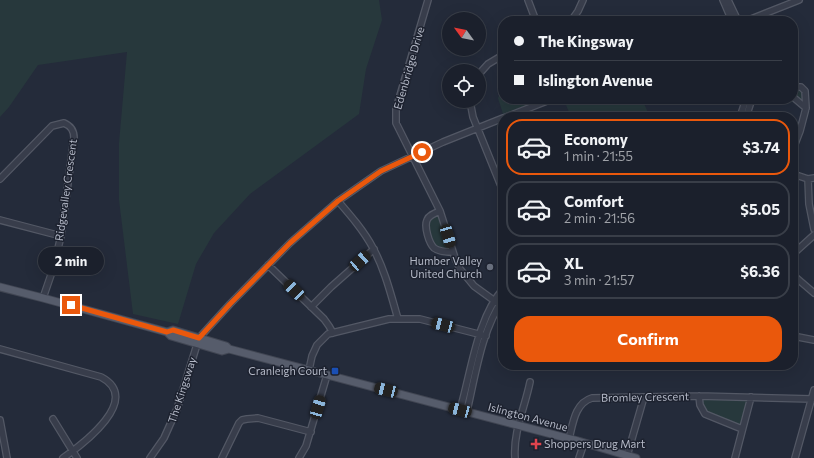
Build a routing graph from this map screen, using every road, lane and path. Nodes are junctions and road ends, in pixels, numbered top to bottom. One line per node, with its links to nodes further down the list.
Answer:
1 (428, 0): 23 (street, Edenbridge Drive)
2 (528, 0): 7 (street)
3 (583, 0): 8 (street)
4 (723, 0): 9 (street)
5 (728, 0): 10 (street)
6 (796, 0): 11 (street)
7 (534, 16)
8 (574, 16)
9 (730, 16)
10 (736, 16)
11 (758, 16)
12 (498, 58): 13 (street)
13 (486, 66)
14 (798, 87): 18 (street)
15 (798, 101): 18 (street)
16 (539, 104): 19 (street)
17 (471, 108): 21 (street)
18 (806, 108): 22 (street)
19 (519, 112)
20 (498, 120): 21 (street, The Kingsway)
21 (477, 129): 23 (street, The Kingsway); 27 (street)
22 (798, 134)
23 (412, 157): 28 (street, The Kingsway); 29 (street, Edenbridge Drive)
24 (798, 175): 25 (street)
25 (811, 178): 31 (street)
26 (0, 179): 33 (street, Ridgevalley Crescent)
27 (498, 179)
28 (338, 201): 34 (street); 37 (street, The Kingsway)
29 (440, 211): 36 (street, Edenbridge Drive); 36 (street)
30 (0, 220): 33 (street)
31 (814, 229)
32 (814, 235): 35 (street)
33 (61, 236): 42 (street, Ridgevalley Crescent)
34 (374, 249): 45 (street); 47 (street)
35 (798, 249)
36 (453, 252): 43 (street, Edenbridge Drive)
37 (268, 265): 45 (street); 52 (street, The Kingsway)
38 (798, 280): 40 (street)
39 (0, 287): 42 (main road, Islington Avenue)
40 (814, 294)
41 (498, 296): 43 (street)
42 (43, 298): 52 (main road, Islington Avenue)
43 (494, 301): 44 (street, Edenbridge Drive); 49 (street)
44 (498, 302)
45 (311, 307): 48 (street)
46 (498, 310): 49 (street)
47 (398, 319): 48 (street); 49 (street)
48 (333, 333): 54 (street)
49 (482, 336): 62 (street)
50 (798, 337): 51 (street)
51 (814, 340)
52 (198, 341): 54 (main road, Islington Avenue); 75 (street, The Kingsway)
53 (0, 349): 70 (street)
54 (309, 370): 55 (main road, Islington Avenue)
55 (327, 375): 62 (main road, Islington Avenue); 67 (street)
56 (530, 382): 65 (street)
57 (814, 390): 61 (street)
58 (699, 396): 59 (street, Bromley Crescent); 60 (street, Bromley Crescent); 66 (street, Bromley Crescent)
59 (644, 397): 68 (street, Bromley Crescent); 71 (street)
60 (751, 397): 61 (street, Bromley Crescent); 66 (street)
61 (812, 398): 82 (street)
62 (463, 410): 65 (main road, Islington Avenue)
63 (54, 419): 70 (street)
64 (0, 420): 72 (street)
65 (518, 426): 68 (main road, Islington Avenue); 78 (street)
66 (742, 429): 81 (street)
67 (311, 432): 76 (street); 77 (street)
68 (569, 439): 69 (main road, Islington Avenue)
69 (584, 443): 71 (main road, Islington Avenue); 79 (street)
70 (72, 451): 73 (street); 74 (street)
71 (627, 456): 80 (main road, Islington Avenue)
72 (7, 458)
73 (63, 458)
74 (77, 458)
75 (150, 458)
76 (222, 458)
77 (299, 458)
78 (515, 458)
79 (579, 458)
80 (636, 458)
81 (734, 458)
82 (795, 458)

